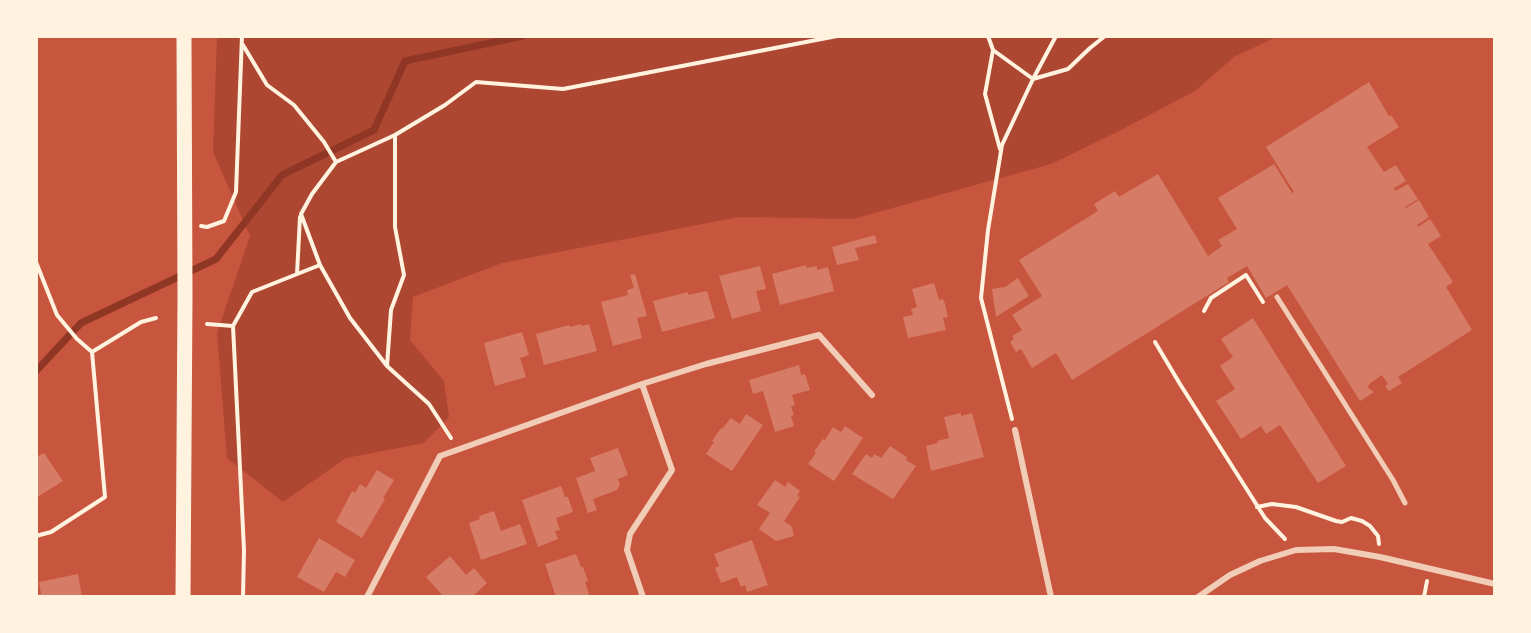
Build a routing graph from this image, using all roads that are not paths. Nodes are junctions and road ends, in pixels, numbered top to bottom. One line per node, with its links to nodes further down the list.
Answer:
1 (184, 36): 8 (main road)
2 (1278, 297): 6 (street)
3 (642, 384): 4 (street); 9 (street); 10 (street)
4 (872, 395)
5 (1015, 430): 11 (street)
6 (1405, 503)
7 (1495, 584): 12 (street)
8 (183, 597)
9 (367, 597)
10 (643, 597)
11 (1052, 597)
12 (1198, 597)

